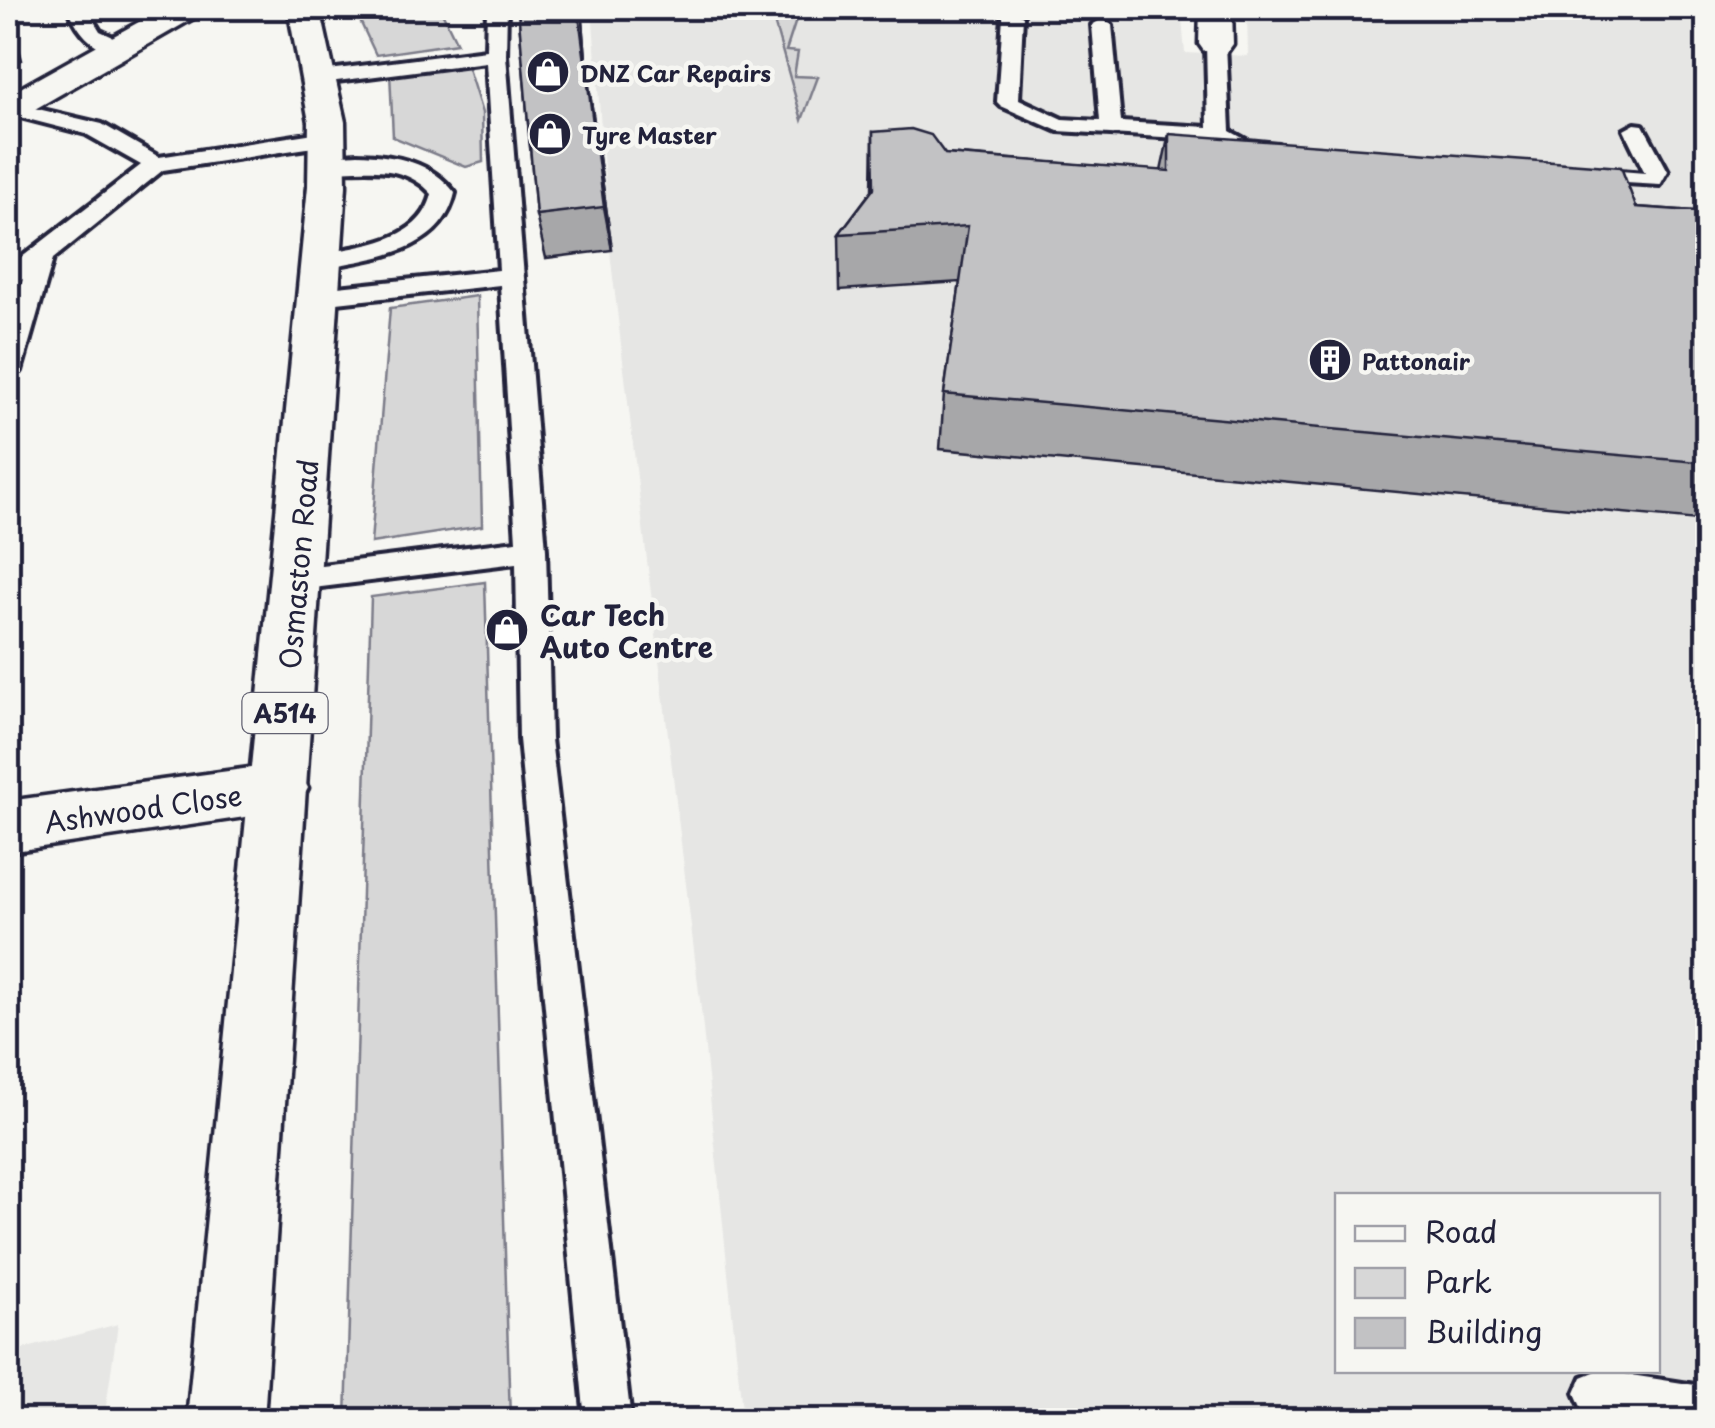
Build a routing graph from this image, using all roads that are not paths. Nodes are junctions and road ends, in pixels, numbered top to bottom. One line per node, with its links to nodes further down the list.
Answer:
1 (77, 8): 9 (lane)
2 (186, 8): 9 (main road)
3 (304, 8): 11 (main road, Osmaston Road / A514)
4 (497, 8): 10 (lane)
5 (1216, 8): 8 (main road)
6 (1013, 16): 13 (lane)
7 (1102, 25): 13 (lane)
8 (1216, 44): 15 (lane)
9 (117, 46): 12 (main road)
10 (496, 55): 11 (lane); 21 (lane)
11 (321, 78): 16 (main road, Osmaston Road / A514)
12 (9, 108): 18 (lane)
13 (1111, 128): 15 (lane)
14 (1635, 130): 19 (lane)
15 (1219, 134): 17 (lane)
16 (327, 150): 18 (lane); 23 (main road, Osmaston Road / A514); 23 (lane)
17 (1302, 152)
18 (156, 164): 20 (lane)
19 (1555, 172)
20 (42, 256): 22 (lane); 24 (lane)
21 (514, 276): 23 (lane); 25 (lane)
22 (8, 278)
23 (320, 279): 26 (main road, Osmaston Road / A514)
24 (8, 371)
25 (531, 550): 26 (lane); 32 (lane)
26 (296, 580): 27 (main road, Osmaston Road / A514)
27 (279, 788): 28 (main road, Ashwood Close); 31 (main road, Osmaston Road / A514)
28 (8, 827)
29 (1598, 1393): 30 (lane)
30 (1708, 1410)
31 (225, 1420)
32 (608, 1420)

